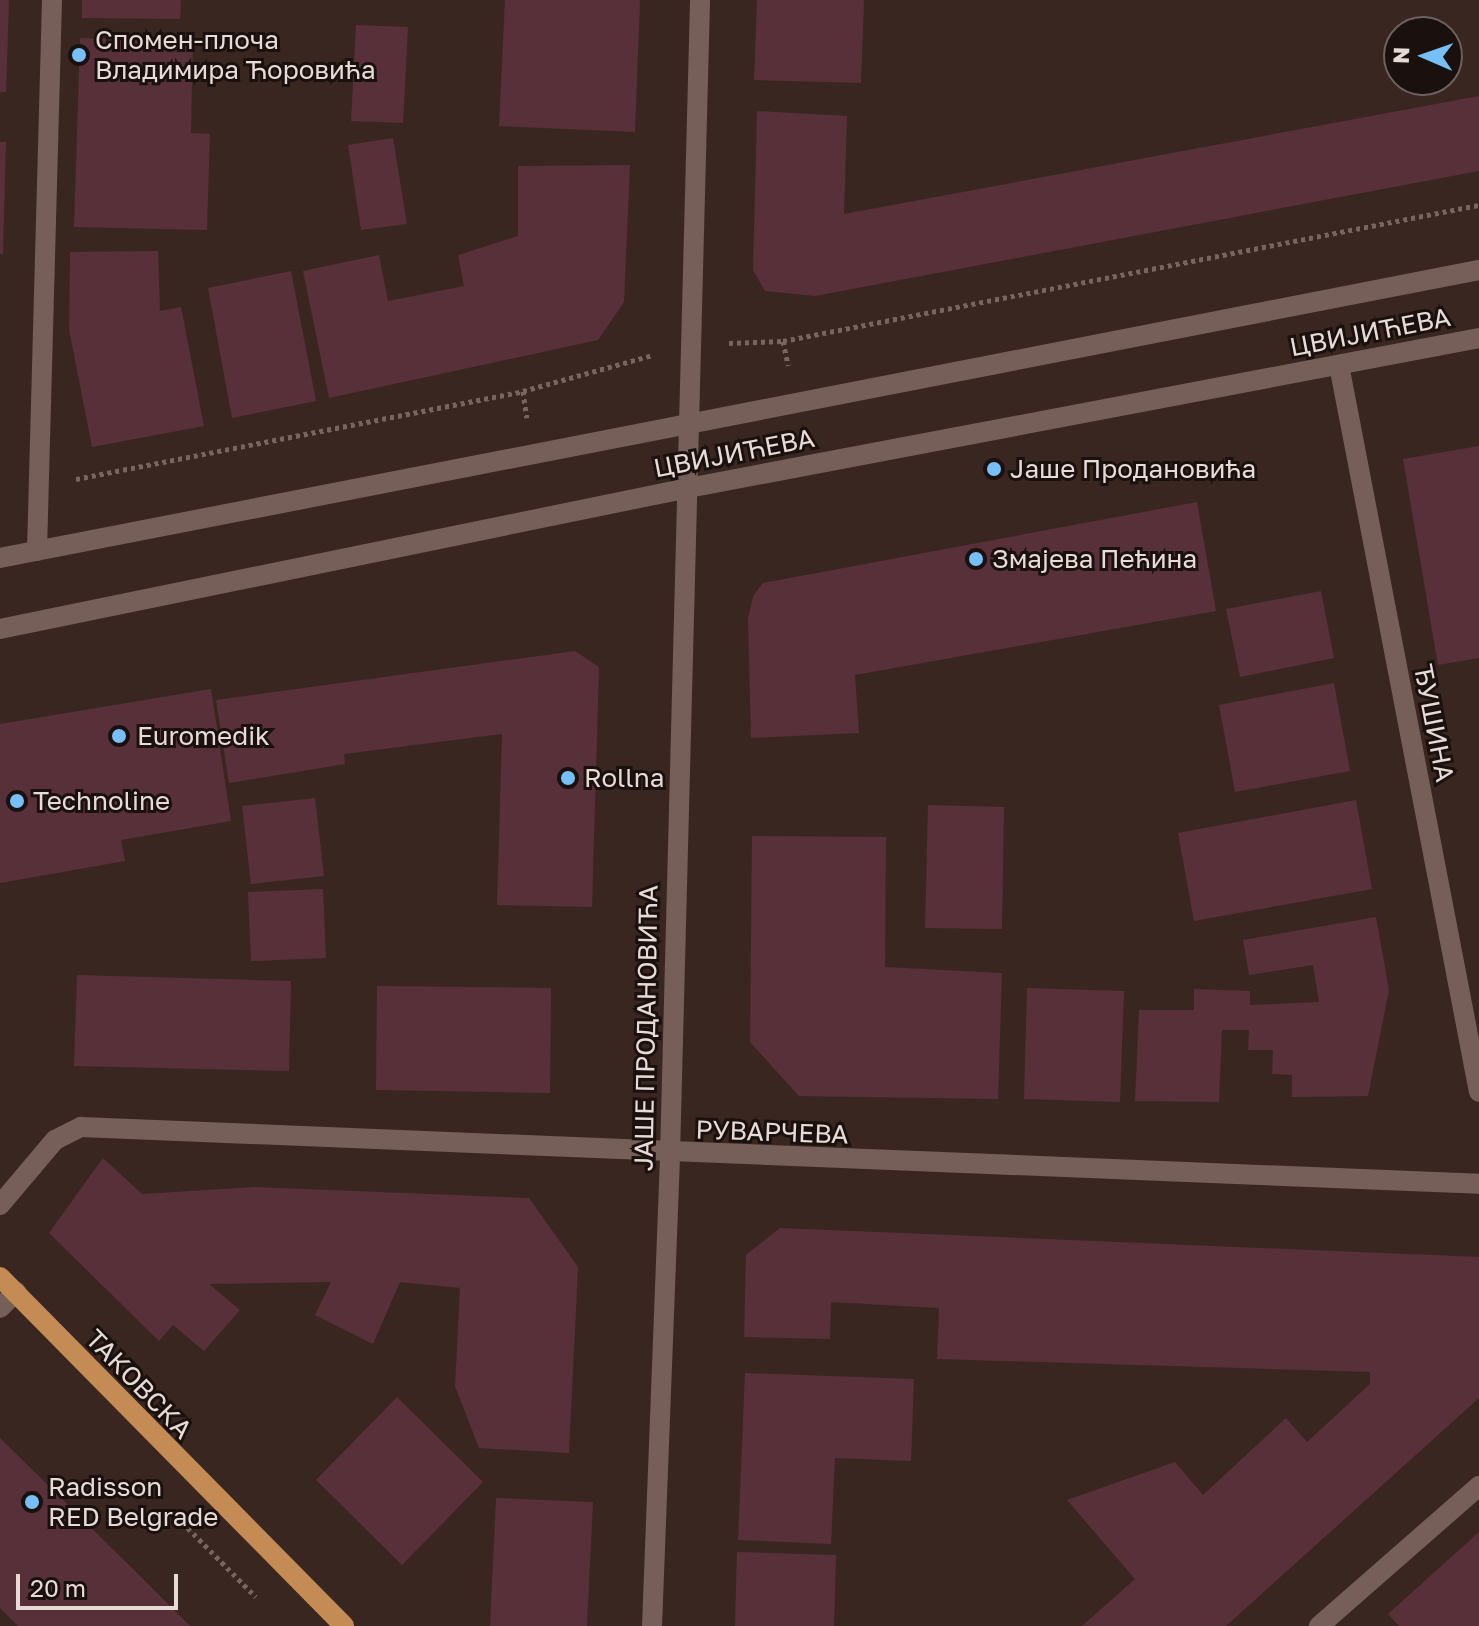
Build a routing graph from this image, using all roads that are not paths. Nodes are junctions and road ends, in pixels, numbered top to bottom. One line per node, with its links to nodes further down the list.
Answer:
1 (52, 0): 8 (street)
2 (700, 0): 6 (street, ЈАШЕ ПРОДАНОВИЋА)
3 (1479, 270): 6 (street, ЦВИЈИЋЕВА)
4 (1479, 338): 5 (street, ЦВИЈИЋЕВА)
5 (1339, 365): 7 (street, ЦВИЈИЋЕВА); 11 (street, ЂУШИНА)
6 (686, 423): 7 (street, ЈАШЕ ПРОДАНОВИЋА); 8 (street, ЦВИЈИЋЕВА)
7 (683, 489): 10 (street, ЦВИЈИЋЕВА); 12 (street, ЈАШЕ ПРОДАНОВИЋА)
8 (37, 551): 9 (street, ЦВИЈИЋЕВА)
9 (0, 558)
10 (0, 629)
11 (1479, 1092)
12 (670, 1155): 13 (street, РУВАРЧЕВА); 14 (street, РУВАРЧЕВА); 20 (street, ЈАШЕ ПРОДАНОВИЋА)
13 (1479, 1184)
14 (0, 1205)
15 (0, 1277): 16 (main road, ТАКОВСКА)
16 (16, 1292): 17 (street); 19 (main road, ТАКОВСКА)
17 (0, 1308)
18 (1479, 1486): 21 (street)
19 (344, 1626)
20 (652, 1626)
21 (1319, 1626)

